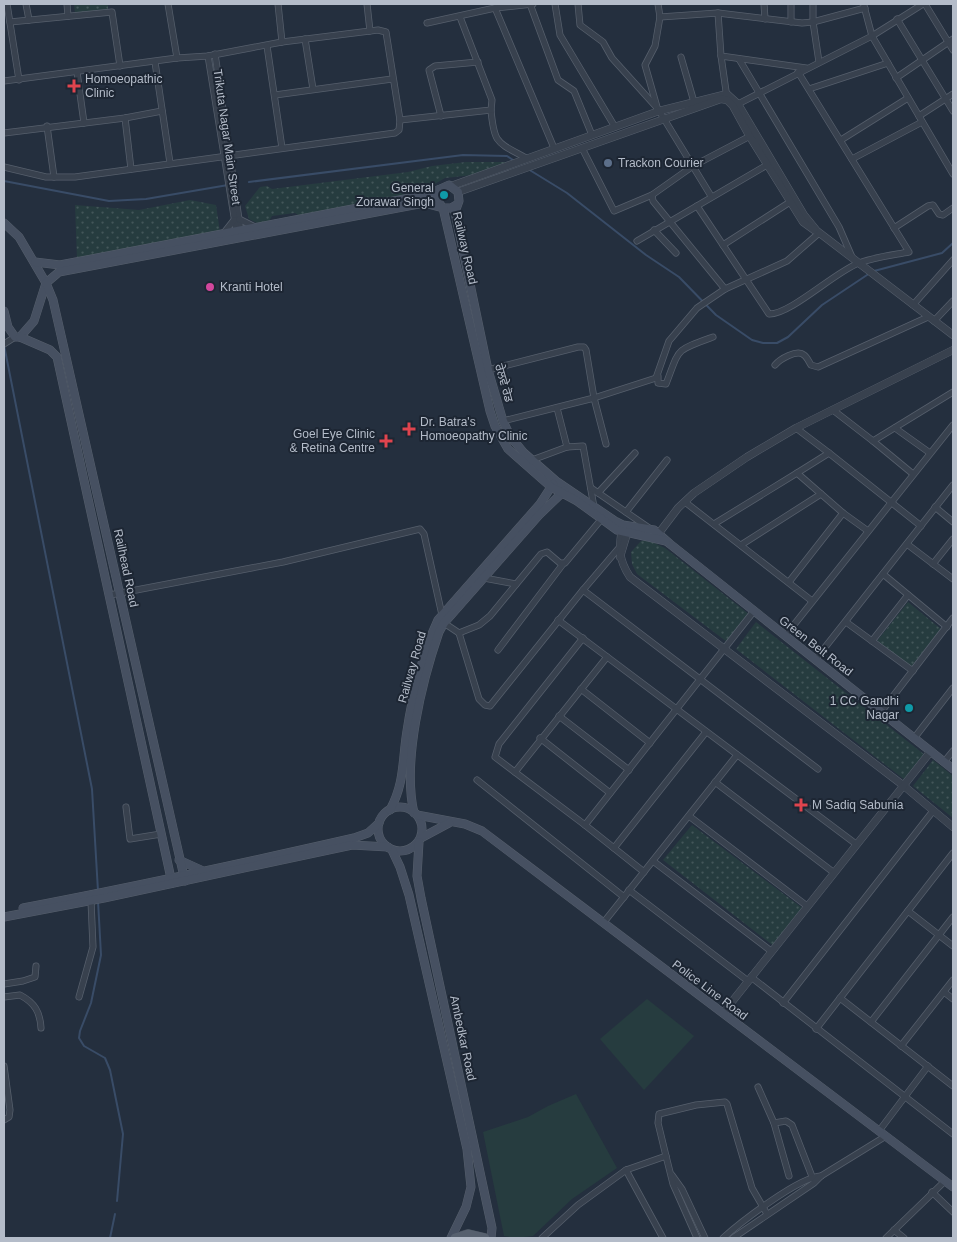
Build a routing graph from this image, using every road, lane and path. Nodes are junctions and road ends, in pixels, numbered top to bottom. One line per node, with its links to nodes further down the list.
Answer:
1 (7, 4): 28 (street)
2 (26, 4): 27 (street)
3 (67, 4): 22 (street)
4 (110, 4): 20 (street)
5 (168, 4): 43 (street)
6 (278, 4): 36 (street)
7 (367, 4): 32 (street)
8 (529, 4): 18 (street); 82 (street)
9 (554, 4): 80 (street)
10 (578, 4): 69 (street)
11 (658, 4): 24 (street)
12 (764, 4): 25 (street)
13 (791, 4): 29 (street)
14 (813, 4): 30 (street)
15 (909, 4): 19 (street)
16 (924, 4): 19 (street); 35 (street)
17 (864, 6): 30 (street); 33 (street)
18 (495, 8): 23 (street); 86 (street)
19 (912, 10): 26 (street)
20 (112, 12): 22 (street); 50 (street)
21 (718, 13): 24 (street); 25 (street); 41 (street)
22 (68, 16): 27 (street)
23 (460, 17): 31 (street); 47 (street)
24 (660, 17): 69 (street)
25 (764, 19): 29 (street)
26 (897, 19): 33 (street); 45 (street)
27 (29, 20): 28 (street)
28 (10, 22): 56 (street)
29 (791, 22): 30 (street)
30 (813, 22): 48 (street)
31 (427, 23)
32 (370, 31): 34 (street, Trikuta Nagar Main Street); 55 (street)
33 (872, 36): 48 (street); 49 (street)
34 (305, 39): 36 (street, Trikuta Nagar Main Street); 59 (street)
35 (951, 41): 38 (street); 45 (street)
36 (282, 42): 37 (street, Trikuta Nagar Main Street)
37 (267, 46): 39 (street, Trikuta Nagar Main Street); 62 (street)
38 (953, 50)
39 (215, 54): 40 (street); 88 (street, Trikuta Nagar Main Street)
40 (208, 56): 43 (street); 88 (street)
41 (721, 56): 44 (street); 63 (street)
42 (681, 57): 66 (street)
43 (177, 58): 46 (street)
44 (740, 59): 51 (street); 60 (street)
45 (922, 59): 54 (street); 65 (street)
46 (155, 62): 50 (street); 70 (street)
47 (478, 62): 68 (street); 72 (street)
48 (819, 62): 51 (street)
49 (888, 63): 54 (street); 58 (street)
50 (120, 66): 52 (street)
51 (806, 68): 53 (street)
52 (77, 72): 56 (street); 78 (street)
53 (798, 72): 58 (street); 60 (street)
54 (896, 78): 64 (street)
55 (392, 79): 59 (street); 76 (street)
56 (19, 80): 57 (street)
57 (4, 81)
58 (808, 88): 84 (street)
59 (313, 89): 62 (street)
60 (760, 92): 67 (street); 123 (street)
61 (953, 94): 65 (street)
62 (275, 95): 85 (street)
63 (727, 97): 66 (street); 67 (street); 75 (street)
64 (908, 98): 73 (street); 84 (street)
65 (946, 99): 71 (street); 73 (street)
66 (694, 102): 69 (street)
67 (736, 105): 83 (street)
68 (492, 110): 72 (street); 90 (street)
69 (658, 110): 75 (street); 80 (street)
70 (162, 111): 74 (street); 91 (street)
71 (953, 111)
72 (441, 116): 76 (street)
73 (919, 116): 77 (street)
74 (125, 118): 78 (street); 95 (street)
75 (663, 118): 87 (street); 93 (street)
76 (400, 120): 85 (street)
77 (922, 122): 89 (street); 96 (street)
78 (84, 123): 79 (street)
79 (47, 126): 81 (street); 97 (street)
80 (615, 127): 82 (street)
81 (4, 133)
82 (592, 135): 86 (street)
83 (753, 135): 92 (street); 93 (street); 114 (street)
84 (841, 140): 89 (street)
85 (282, 148): 88 (street)
86 (554, 148): 90 (street)
87 (582, 148): 100 (street); 101 (street)
88 (227, 156): 91 (street); 108 (street, Trikuta Nagar Main Street)
89 (852, 158): 112 (street)
90 (524, 159): 98 (street)
91 (170, 163): 95 (street)
92 (767, 165): 102 (street); 103 (street)
93 (693, 166): 101 (street); 102 (street)
94 (4, 167): 97 (street)
95 (131, 169): 97 (street)
96 (953, 174)
97 (54, 177)
98 (451, 186): 99 (main road); 100 (main road)
99 (438, 190): 106 (main road); 111 (main road)
100 (458, 192): 104 (main road)
101 (652, 195): 109 (street)
102 (712, 196): 105 (street)
103 (790, 202): 114 (street); 118 (street)
104 (456, 205): 106 (main road); 136 (main road, ਰੇਲਵੇ ਰੋਡ)
105 (697, 206): 109 (street); 118 (street)
106 (443, 208): 116 (main road, Railway Road); 156 (main road, Railway Road)
107 (953, 208): 112 (street)
108 (237, 220): 111 (street); 115 (street); 116 (street, Trikuta Nagar Main Street)
109 (670, 221): 113 (street); 126 (street)
110 (5, 225): 122 (main road, Railhead Road)
111 (255, 227): 116 (main road)
112 (894, 228): 123 (street)
113 (654, 230): 117 (street); 119 (street)
114 (818, 232): 123 (street); 124 (street)
115 (222, 234): 116 (main road); 120 (main road)
116 (239, 234): 120 (main road, Railway Road)
117 (637, 240)
118 (723, 245): 124 (street)
119 (676, 253)
120 (99, 260): 122 (main road); 125 (main road, Railway Road)
121 (953, 260): 128 (street)
122 (34, 262): 125 (main road, Railhead Road)
123 (858, 263): 124 (street); 128 (street)
124 (746, 280): 126 (street)
125 (46, 282): 133 (main road); 166 (main road, Railhead Road)
126 (725, 290): 137 (street)
127 (953, 300): 130 (street)
128 (913, 305): 130 (street)
129 (4, 311): 133 (main road)
130 (931, 319): 131 (street); 135 (street)
131 (953, 335)
132 (713, 337): 137 (street)
133 (12, 340): 169 (main road, Railhead Road)
134 (953, 350): 141 (street)
135 (775, 365)
136 (488, 370): 139 (street); 142 (main road, ਰੇਲਵੇ ਰੋਡ)
137 (658, 376): 139 (street)
138 (953, 392): 145 (street)
139 (594, 398): 140 (street); 147 (street)
140 (557, 408): 142 (street); 148 (street)
141 (833, 410): 144 (street); 146 (street)
142 (503, 421): 152 (main road, ਰੇਲਵੇ ਰੋਡ)
143 (953, 425): 151 (street)
144 (796, 428): 150 (street); 162 (street)
145 (895, 428): 146 (street); 151 (street)
146 (873, 441): 155 (street)
147 (606, 444)
148 (568, 448): 152 (street); 158 (street)
149 (634, 453): 160 (street)
150 (829, 453): 154 (street); 163 (street)
151 (930, 454): 155 (street)
152 (532, 460): 156 (main road, ਰੇਲਵੇ ਰੋਡ)
153 (667, 460): 167 (street)
154 (797, 473): 161 (street); 172 (street)
155 (913, 474): 163 (street)
156 (554, 484): 159 (main road, Railway Road); 198 (main road, Railway Road)
157 (953, 485): 165 (street)
158 (591, 488): 160 (street); 164 (street)
159 (563, 491): 164 (main road); 170 (main road, Railway Road); 187 (main road)
160 (598, 493): 167 (street)
161 (821, 494): 168 (street); 181 (street)
162 (685, 502): 172 (street); 177 (street)
163 (891, 503): 173 (street); 176 (street)
164 (594, 507): 170 (main road)
165 (935, 508): 171 (street); 173 (street)
166 (102, 512): 169 (main road); 192 (main road, Railhead Road)
167 (626, 512): 174 (street)
168 (843, 513): 176 (street); 189 (street)
169 (91, 514): 193 (main road, Railhead Road)
170 (603, 517): 175 (main road, Railway Road); 184 (street)
171 (953, 522)
172 (714, 524): 181 (street)
173 (921, 526): 180 (street)
174 (649, 528): 175 (main road); 177 (main road)
175 (626, 529): 177 (main road, Railway Road); 182 (street); 183 (street)
176 (868, 531): 195 (street)
177 (658, 535): 179 (main road, Railway Road)
178 (953, 540): 185 (street)
179 (666, 541): 196 (main road, Green Belt Road)
180 (907, 544): 185 (street); 186 (street)
181 (741, 545): 189 (street)
182 (618, 549): 183 (street); 191 (street)
183 (620, 558): 207 (street)
184 (563, 564): 190 (street); 206 (street)
185 (933, 564): 188 (street)
186 (883, 574): 194 (street); 200 (street)
187 (484, 578): 190 (street); 198 (main road)
188 (953, 580)
189 (788, 582): 195 (street)
190 (516, 584): 202 (street)
191 (583, 590): 199 (street); 211 (street)
192 (120, 593): 193 (street); 198 (street); 248 (main road, Railhead Road)
193 (110, 595): 242 (main road, Railhead Road)
194 (908, 595): 201 (street); 205 (street)
195 (812, 601): 203 (street)
196 (754, 612): 203 (main road, Green Belt Road); 207 (street)
197 (953, 618): 201 (street)
198 (443, 619): 202 (street); 234 (main road, Railway Road); 236 (main road)
199 (558, 620): 202 (street); 204 (street)
200 (846, 622): 205 (street); 209 (street)
201 (947, 627): 210 (street)
202 (459, 633)
203 (785, 636): 209 (main road, Green Belt Road)
204 (583, 638): 208 (street); 228 (street)
205 (872, 641): 210 (street)
206 (498, 650)
207 (724, 650): 211 (street); 231 (street)
208 (607, 657): 213 (street); 214 (street)
209 (815, 660): 215 (main road, Green Belt Road)
210 (913, 671): 215 (street)
211 (700, 680): 214 (street); 225 (street)
212 (953, 688): 218 (street)
213 (581, 689): 216 (street); 220 (street)
214 (676, 710): 217 (street); 220 (street)
215 (881, 712): 218 (main road, Green Belt Road)
216 (559, 716): 219 (street); 227 (street)
217 (706, 732): 223 (street); 245 (street)
218 (914, 737): 221 (main road, Green Belt Road)
219 (540, 738): 228 (street); 232 (street)
220 (650, 743): 227 (street)
221 (931, 751): 224 (main road, Green Belt Road); 231 (street)
222 (953, 751): 224 (street)
223 (737, 755): 230 (street); 244 (street)
224 (944, 762): 226 (main road, Green Belt Road)
225 (818, 769)
226 (953, 769)
227 (629, 770): 232 (street)
228 (515, 772): 240 (street)
229 (478, 780): 259 (street)
230 (716, 782): 237 (street); 253 (street)
231 (904, 786): 235 (street); 244 (street)
232 (610, 793): 240 (street)
233 (126, 807): 242 (street)
234 (390, 810): 236 (main road); 238 (main road)
235 (933, 811): 241 (street); 279 (street)
236 (415, 814): 239 (main road, Police Line Road); 243 (main road)
237 (689, 816): 249 (street); 261 (street)
238 (379, 823): 246 (main road); 251 (main road)
239 (448, 823): 243 (main road); 266 (main road, Police Line Road)
240 (585, 825): 245 (street)
241 (953, 827)
242 (161, 834): 250 (main road, Railhead Road)
243 (420, 840): 246 (main road); 311 (main road, Ambedkar Road)
244 (856, 844): 253 (street)
245 (614, 848): 252 (street)
246 (390, 849): 254 (main road); 309 (main road)
247 (953, 853): 263 (street)
248 (178, 860): 251 (main road); 254 (main road, Railhead Road)
249 (653, 861): 252 (street); 269 (street)
250 (168, 864): 255 (main road); 256 (main road, Railhead Road)
251 (201, 870): 254 (main road)
252 (644, 872): 257 (street)
253 (833, 872): 261 (street)
254 (184, 878): 256 (main road)
255 (159, 880): 256 (main road); 258 (main road)
256 (171, 880): 258 (main road)
257 (629, 890): 259 (street); 271 (street)
258 (105, 895): 260 (main road)
259 (624, 897): 266 (street)
260 (93, 899): 262 (main road); 264 (main road); 276 (street)
261 (807, 906): 269 (street)
262 (4, 911)
263 (908, 911): 267 (street); 277 (street)
264 (4, 917)
265 (953, 917): 267 (street)
266 (604, 922): 280 (main road, Police Line Road)
267 (939, 935): 268 (street); 281 (street)
268 (953, 946)
269 (771, 952): 271 (street)
270 (36, 966): 273 (street)
271 (750, 979): 279 (street); 280 (street)
272 (953, 980): 274 (street)
273 (4, 984)
274 (944, 992): 278 (street); 284 (street)
275 (4, 997): 282 (street)
276 (79, 997)
277 (840, 998): 281 (street); 283 (street)
278 (953, 999)
279 (783, 1003): 283 (street)
280 (723, 1014): 292 (main road, Police Line Road)
281 (871, 1022): 284 (street)
282 (41, 1028)
283 (816, 1028): 289 (street)
284 (901, 1046): 286 (street)
285 (4, 1066): 290 (street)
286 (928, 1066): 287 (street); 289 (street)
287 (953, 1086)
288 (758, 1087): 291 (street)
289 (905, 1096): 292 (street); 293 (street)
290 (4, 1120)
291 (774, 1123): 298 (street); 300 (street)
292 (879, 1131): 294 (main road, Police Line Road)
293 (953, 1134)
294 (886, 1136): 299 (street); 301 (main road, Police Line Road)
295 (666, 1156): 296 (street); 297 (street); 305 (street)
296 (626, 1170): 312 (street); 313 (street)
297 (672, 1175): 314 (street); 315 (street)
298 (790, 1176)
299 (821, 1176): 300 (street); 302 (street)
300 (812, 1177): 302 (street); 305 (street)
301 (945, 1181): 303 (main road, Police Line Road); 304 (street)
302 (814, 1183): 307 (street)
303 (953, 1187)
304 (932, 1192): 306 (street); 308 (street)
305 (763, 1209): 307 (street); 316 (street)
306 (953, 1212)
307 (768, 1214): 317 (street)
308 (894, 1230): 318 (street); 319 (street)
309 (453, 1238): 310 (main road)
310 (485, 1238)
311 (491, 1238)
312 (542, 1238)
313 (663, 1238)
314 (697, 1238)
315 (705, 1238)
316 (723, 1238)
317 (733, 1238)
318 (886, 1238)
319 (904, 1238)

